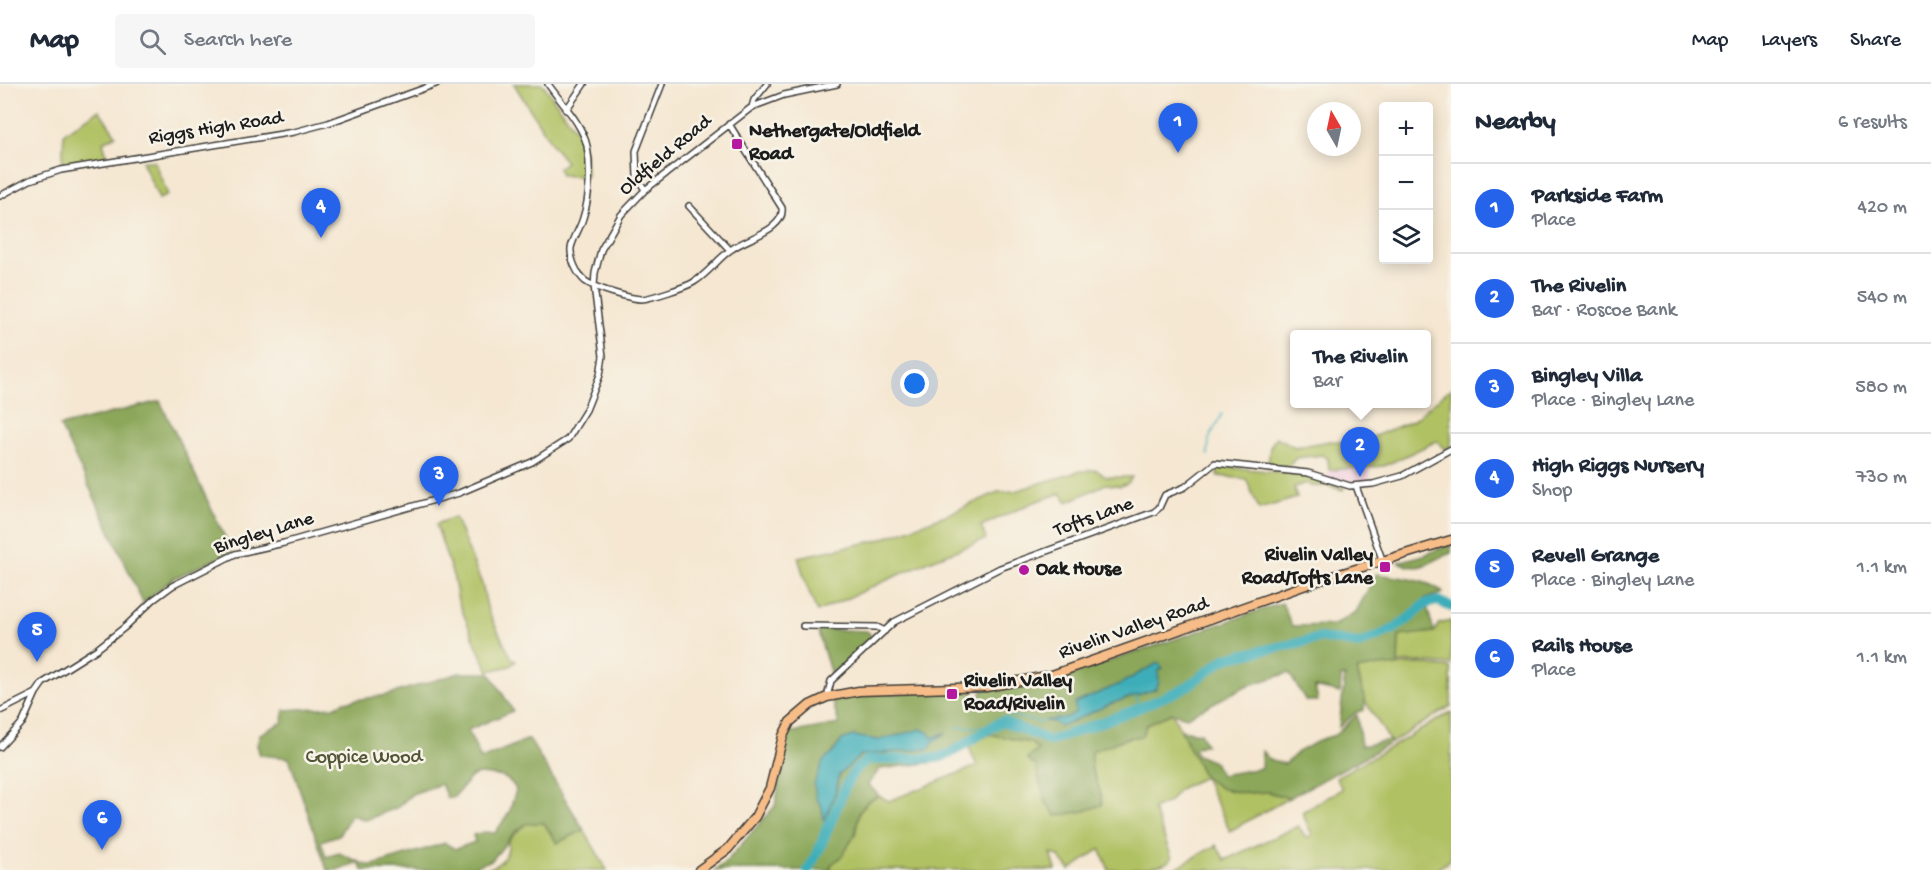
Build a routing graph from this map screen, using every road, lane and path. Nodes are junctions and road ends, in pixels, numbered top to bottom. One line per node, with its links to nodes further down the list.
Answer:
1 (435, 84): 11 (street, Riggs High Road)
2 (548, 84): 8 (street)
3 (584, 84): 8 (street)
4 (662, 84): 10 (street)
5 (767, 84): 7 (street)
6 (837, 84): 7 (street, Oldfield Road)
7 (752, 107): 9 (street, Oldfield Road)
8 (566, 110): 14 (street)
9 (729, 124): 10 (street, Oldfield Road); 13 (street)
10 (645, 190): 14 (street, Oldfield Road)
11 (0, 196)
12 (689, 206): 13 (street)
13 (730, 250): 14 (street)
14 (594, 286): 21 (street, Bingley Lane)
15 (1451, 449): 16 (street)
16 (1356, 486): 18 (street); 20 (street, Tofts Lane)
17 (1451, 540): 18 (main road, Rivelin Valley Road)
18 (1383, 562): 22 (main road, Rivelin Valley Road)
19 (803, 626): 20 (street)
20 (885, 631): 22 (street, Tofts Lane)
21 (36, 693): 23 (street); 24 (street)
22 (827, 697): 25 (main road, Rivelin Valley Road)
23 (0, 711)
24 (0, 747)
25 (699, 870)

